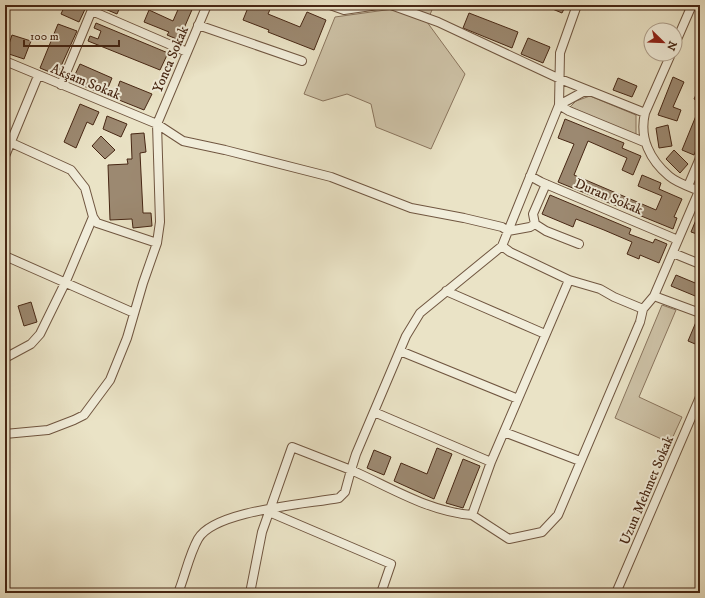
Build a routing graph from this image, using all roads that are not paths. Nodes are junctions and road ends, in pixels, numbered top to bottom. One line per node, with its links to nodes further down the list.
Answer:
1 (207, 5): 8 (street, Yonca Sokak)
2 (333, 5): 3 (street)
3 (378, 5)
4 (391, 5): 15 (street)
5 (577, 5): 15 (street)
6 (692, 5): 9 (street)
7 (93, 8): 10 (street); 16 (street)
8 (198, 25): 10 (street, Yonca Sokak); 12 (street)
9 (683, 26)
10 (187, 52): 20 (street, Yonca Sokak)
11 (5, 61): 14 (street, Akşam Sokak)
12 (302, 61)
13 (667, 62): 19 (street)
14 (38, 76): 16 (street, Akşam Sokak); 21 (street)
15 (560, 79): 17 (street); 18 (street)
16 (60, 85): 20 (street, Akşam Sokak)
17 (592, 92): 18 (street); 19 (street)
18 (559, 105): 22 (street); 25 (street)
19 (645, 113): 22 (street)
20 (157, 124): 31 (street, Akşam Sokak); 33 (street)
21 (8, 141): 23 (street); 29 (street)
22 (644, 142): 27 (street)
23 (5, 156)
24 (700, 158): 27 (street)
25 (530, 176): 26 (street, Duran Sokak); 31 (street)
26 (546, 184): 30 (street); 32 (street, Duran Sokak)
27 (688, 186): 28 (street)
28 (699, 191): 32 (street)
29 (93, 217): 33 (street); 40 (street)
30 (535, 224): 31 (street); 34 (street)
31 (508, 231): 35 (street)
32 (678, 240): 36 (street)
33 (157, 243): 44 (street)
34 (579, 244)
35 (502, 246): 39 (street); 41 (street)
36 (673, 253): 38 (street); 42 (street)
37 (5, 256): 40 (street)
38 (700, 264)
39 (568, 280): 43 (street); 46 (street)
40 (66, 282): 44 (street); 48 (street)
41 (446, 291): 46 (street); 47 (street)
42 (654, 296): 43 (street); 45 (street)
43 (643, 309): 54 (street)
44 (134, 313): 53 (street)
45 (700, 313)
46 (545, 334): 50 (street)
47 (400, 351): 50 (street); 51 (street)
48 (5, 358)
49 (700, 397): 62 (street, Uzun Mehmet Sokak)
50 (518, 399): 52 (street)
51 (374, 412): 55 (street); 56 (street)
52 (504, 432): 54 (street); 55 (street)
53 (5, 434)
54 (580, 461): 58 (street)
55 (491, 462): 58 (street)
56 (351, 470): 57 (street); 57 (street); 58 (street)
57 (270, 510): 59 (street); 60 (street); 61 (street)
58 (472, 515)
59 (178, 593)
60 (250, 593)
61 (381, 593)
62 (616, 593)

